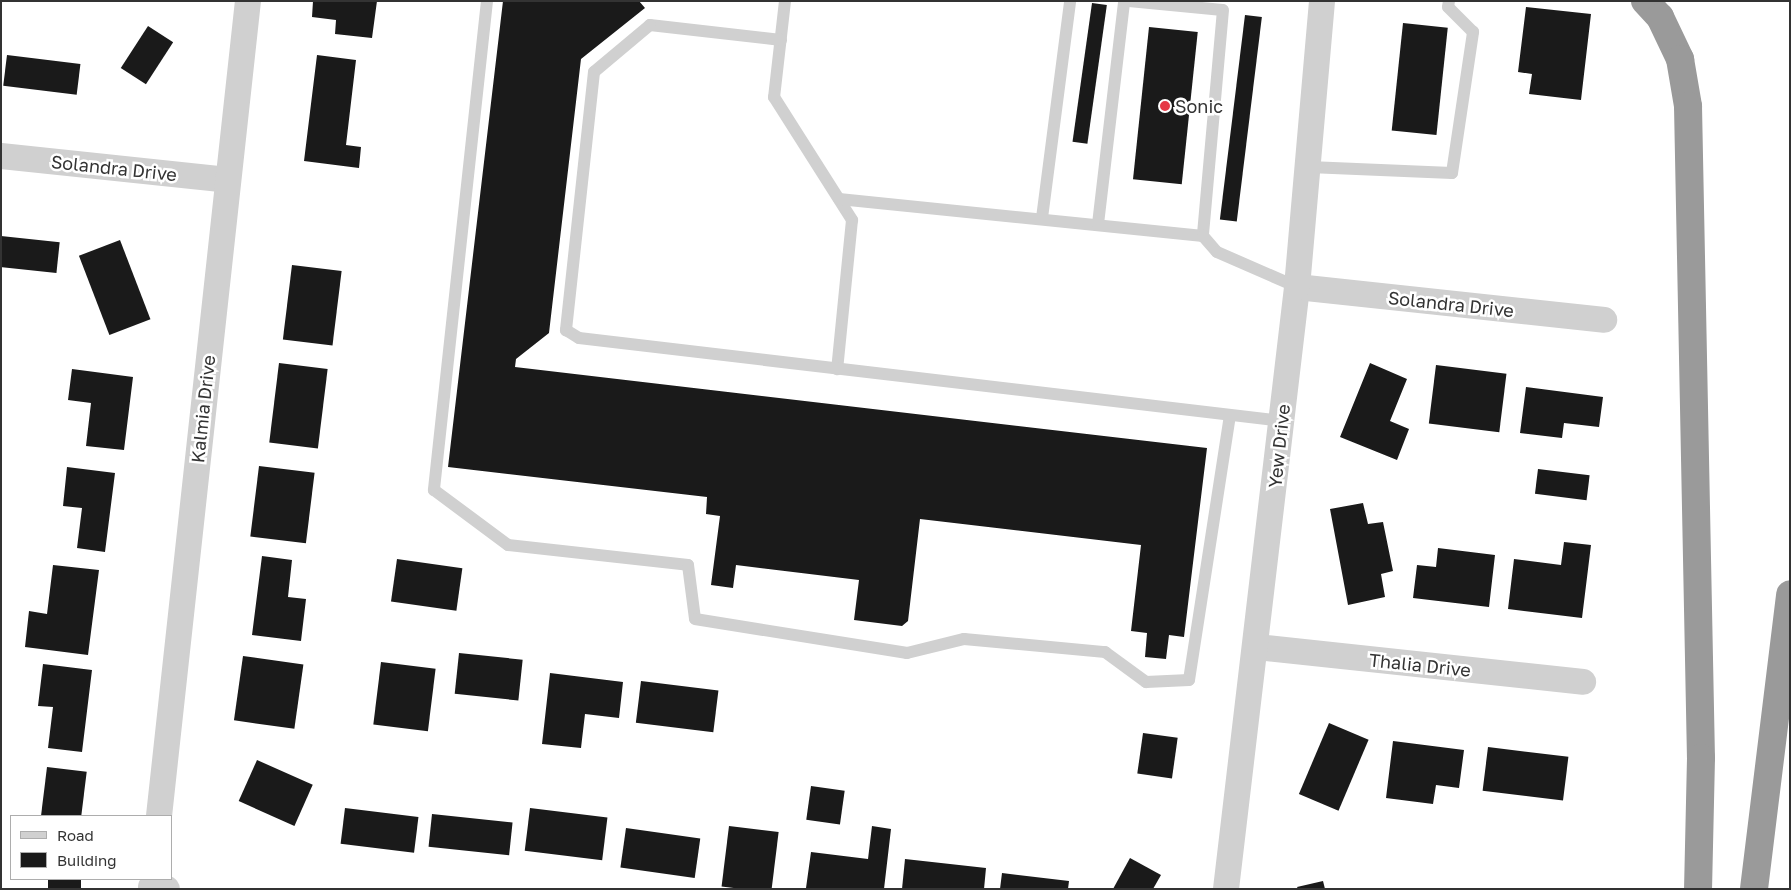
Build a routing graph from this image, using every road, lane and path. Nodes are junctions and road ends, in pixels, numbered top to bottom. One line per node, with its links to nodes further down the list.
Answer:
1 (248, 1): 13 (street, Kalmia Drive)
2 (486, 1): 21 (lane)
3 (785, 1): 10 (lane)
4 (1070, 1): 15 (lane)
5 (1124, 1): 16 (lane)
6 (1128, 1): 17 (lane)
7 (1322, 1): 12 (street, Yew Drive)
8 (1645, 1): 28 (highway)
9 (1448, 4): 12 (lane)
10 (781, 40): 14 (lane); 20 (lane)
11 (1, 156): 13 (street, Solandra Drive)
12 (1309, 167): 18 (street, Yew Drive)
13 (228, 180): 26 (street, Kalmia Drive)
14 (839, 199): 15 (lane); 20 (lane)
15 (1042, 218): 16 (lane)
16 (1098, 224): 17 (lane)
17 (1203, 236): 18 (lane)
18 (1297, 288): 19 (street, Solandra Drive); 22 (street, Yew Drive)
19 (1604, 320)
20 (837, 369): 21 (lane)
21 (1230, 414): 22 (lane)
22 (1282, 421): 24 (street, Yew Drive)
23 (1790, 594): 29 (highway)
24 (1256, 647): 25 (street, Thalia Drive); 27 (street, Yew Drive)
25 (1583, 682)
26 (159, 815)
27 (1226, 889)
28 (1698, 889)
29 (1754, 889)

